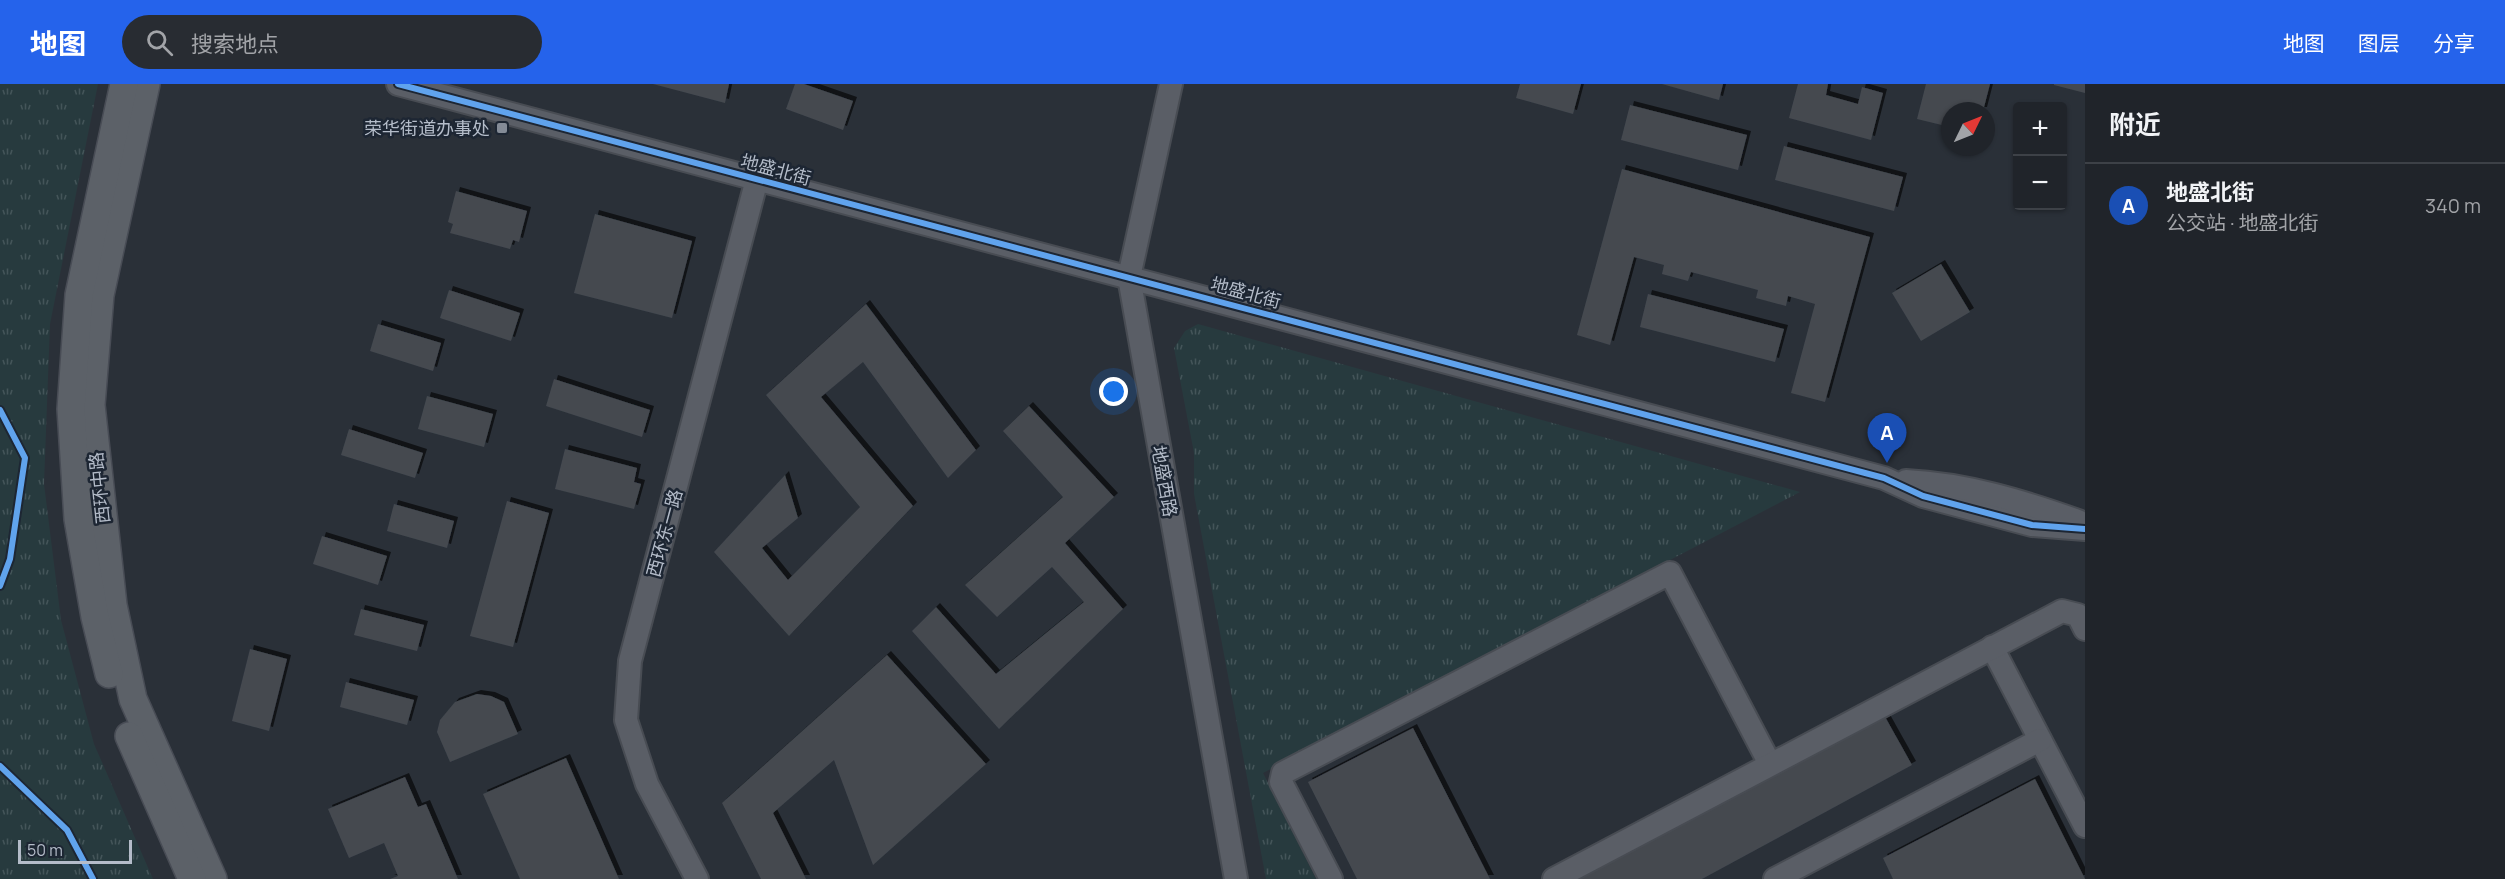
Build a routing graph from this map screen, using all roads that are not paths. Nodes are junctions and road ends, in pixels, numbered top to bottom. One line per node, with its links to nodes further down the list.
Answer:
1 (124, 84): 15 (main road, 西环中路)
2 (146, 84): 16 (main road, 西环中路)
3 (398, 84): 5 (street, 地盛北街)
4 (1171, 84): 6 (street, 地盛西路)
5 (757, 179): 6 (street, 地盛北街); 17 (street, 西环东一路)
6 (1129, 278): 7 (street, 地盛北街); 18 (street, 地盛西路)
7 (1893, 481): 8 (street, 地盛北街); 9 (street, 地盛北街)
8 (2085, 523)
9 (2085, 529)
10 (2085, 629): 11 (street)
11 (1992, 647): 12 (street); 13 (street)
12 (2040, 740): 14 (street); 21 (street)
13 (1770, 764): 19 (street); 20 (street)
14 (2085, 826)
15 (192, 879)
16 (213, 879)
17 (697, 879)
18 (1236, 879)
19 (1331, 879)
20 (1554, 879)
21 (1775, 879)

